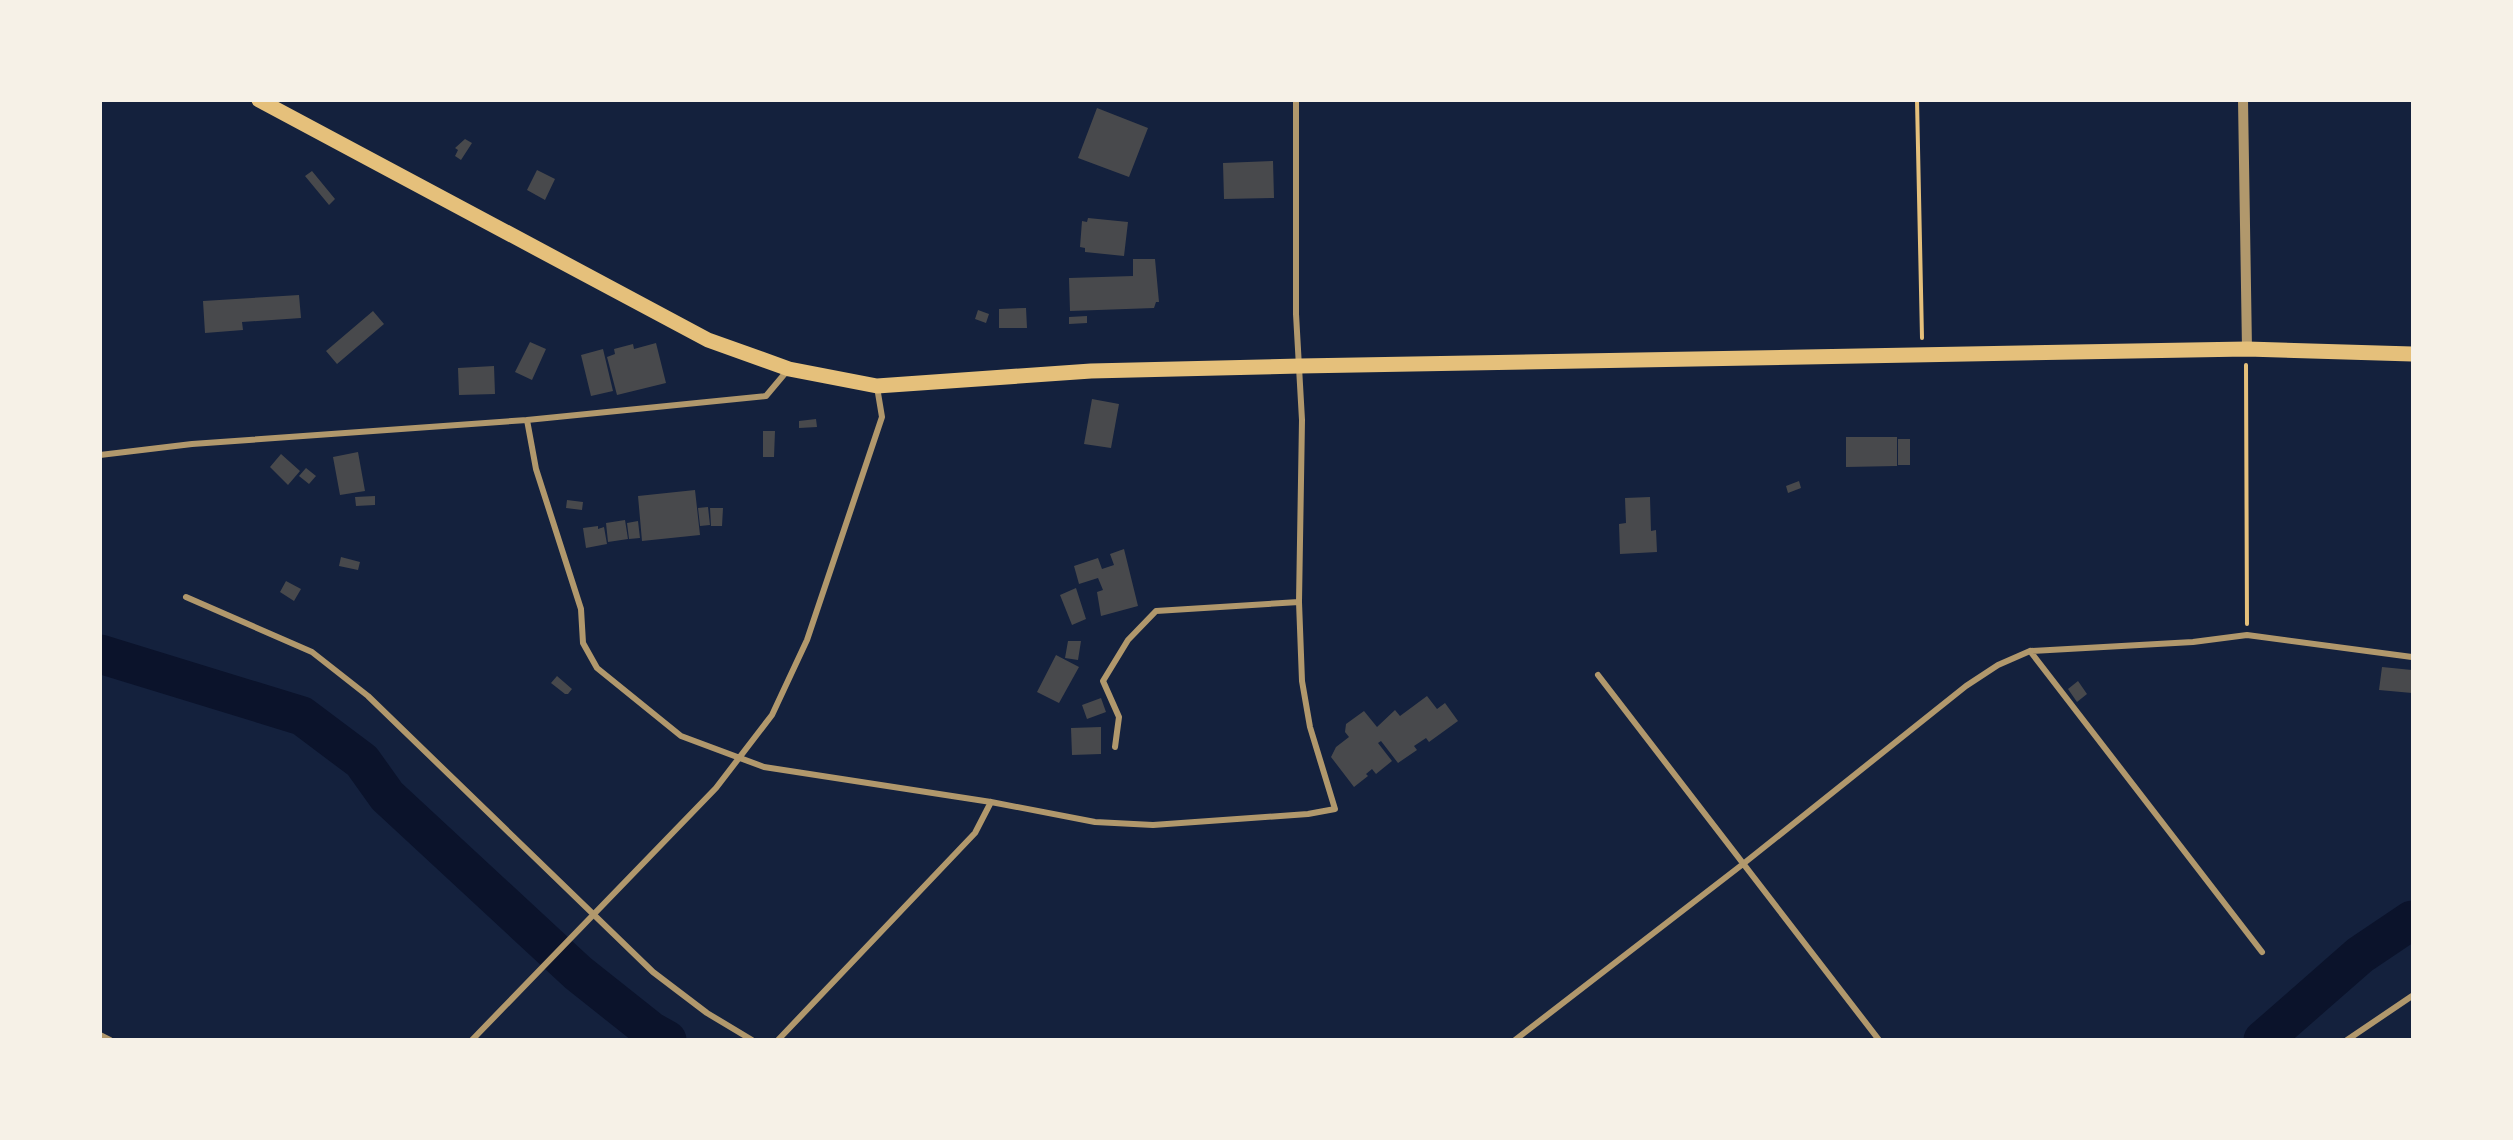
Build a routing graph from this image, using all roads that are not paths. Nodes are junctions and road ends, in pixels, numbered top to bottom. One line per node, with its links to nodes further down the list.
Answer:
1 (259, 100): 7 (main road)
2 (1296, 100): 6 (street)
3 (2243, 100): 4 (street)
4 (2247, 349): 5 (main road); 6 (main road)
5 (2412, 354)
6 (1300, 366): 8 (main road); 12 (street)
7 (789, 369): 8 (main road); 9 (street)
8 (877, 386): 23 (street)
9 (527, 420): 10 (street); 17 (street)
10 (100, 456)
11 (186, 597): 24 (street)
12 (1299, 602): 16 (street); 17 (street)
13 (2030, 651): 14 (street); 18 (street); 19 (street)
14 (2412, 657)
15 (1598, 675): 18 (street)
16 (1115, 747)
17 (991, 802): 25 (street)
18 (1743, 864): 26 (street); 27 (street)
19 (2262, 952)
20 (2412, 996): 28 (street)
21 (100, 1035): 22 (street)
22 (110, 1040)
23 (472, 1040)
24 (752, 1040)
25 (778, 1040)
26 (1515, 1040)
27 (1879, 1040)
28 (2347, 1040)

